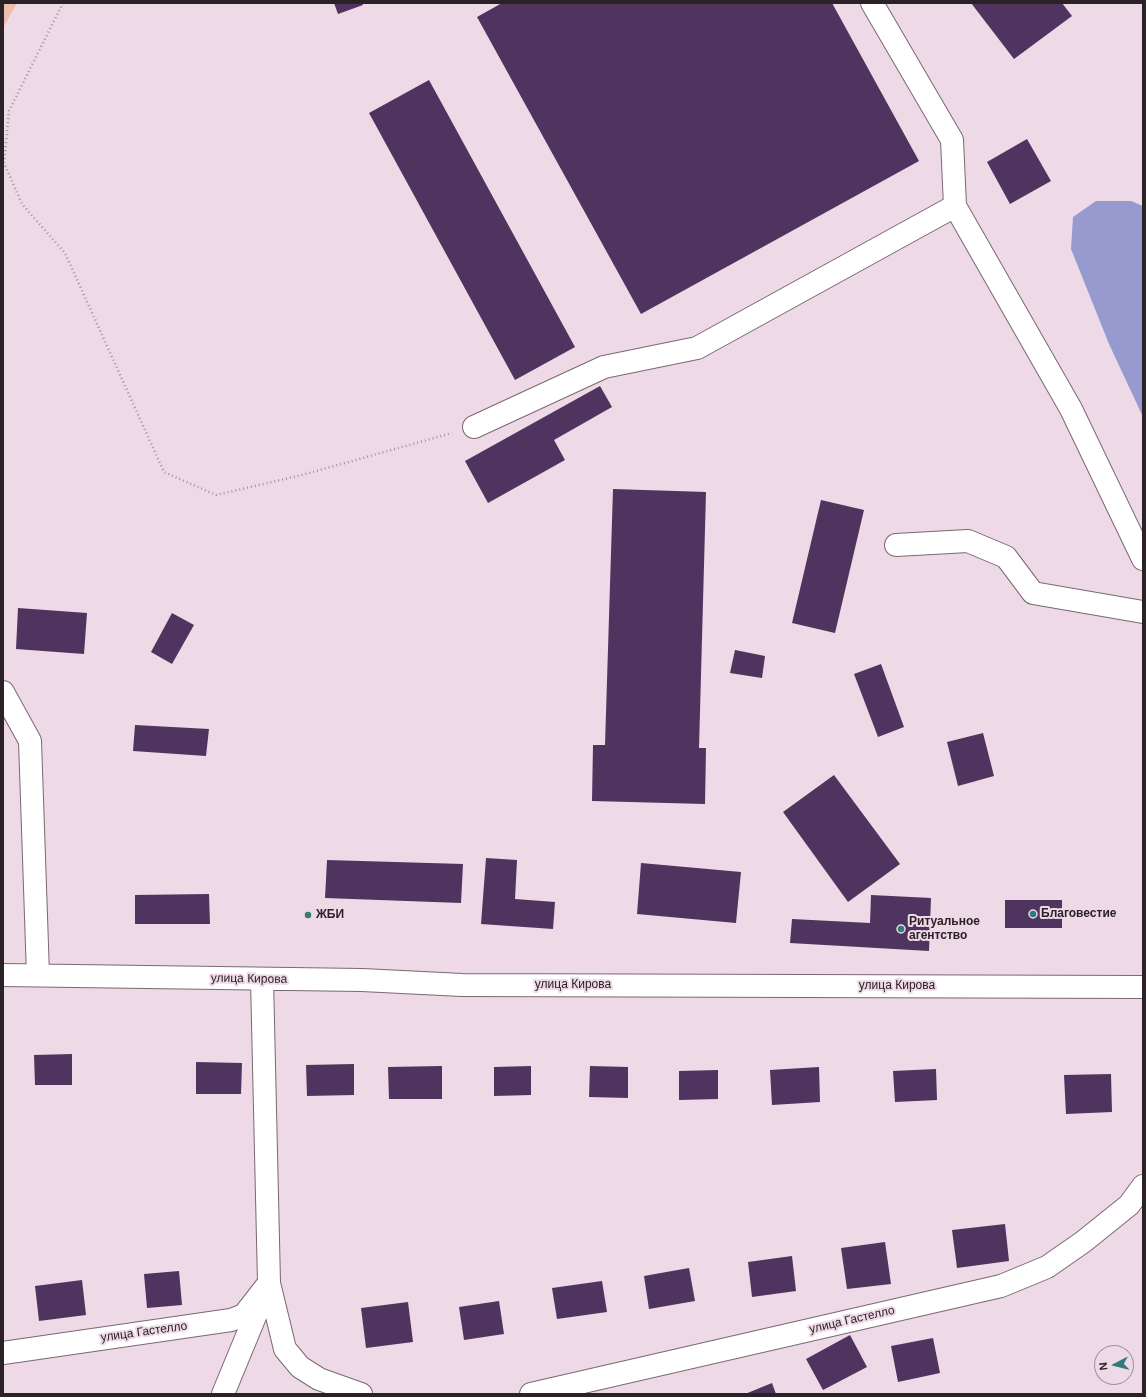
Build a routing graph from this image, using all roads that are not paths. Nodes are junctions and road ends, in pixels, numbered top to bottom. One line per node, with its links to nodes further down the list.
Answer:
1 (872, 3): 2 (street)
2 (955, 206): 3 (street); 5 (street)
3 (474, 427)
4 (896, 545): 6 (street)
5 (1143, 559)
6 (1143, 612)
7 (3, 692): 9 (street)
8 (3, 975): 9 (street, улица Кирова)
9 (38, 975): 10 (street, улица Кирова)
10 (262, 979): 11 (street, улица Кирова); 13 (street)
11 (1143, 987)
12 (1143, 1186): 17 (street, улица Гастелло)
13 (269, 1283): 14 (street, улица Гастелло); 15 (street); 16 (street)
14 (3, 1353)
15 (223, 1394)
16 (361, 1394)
17 (531, 1394)

